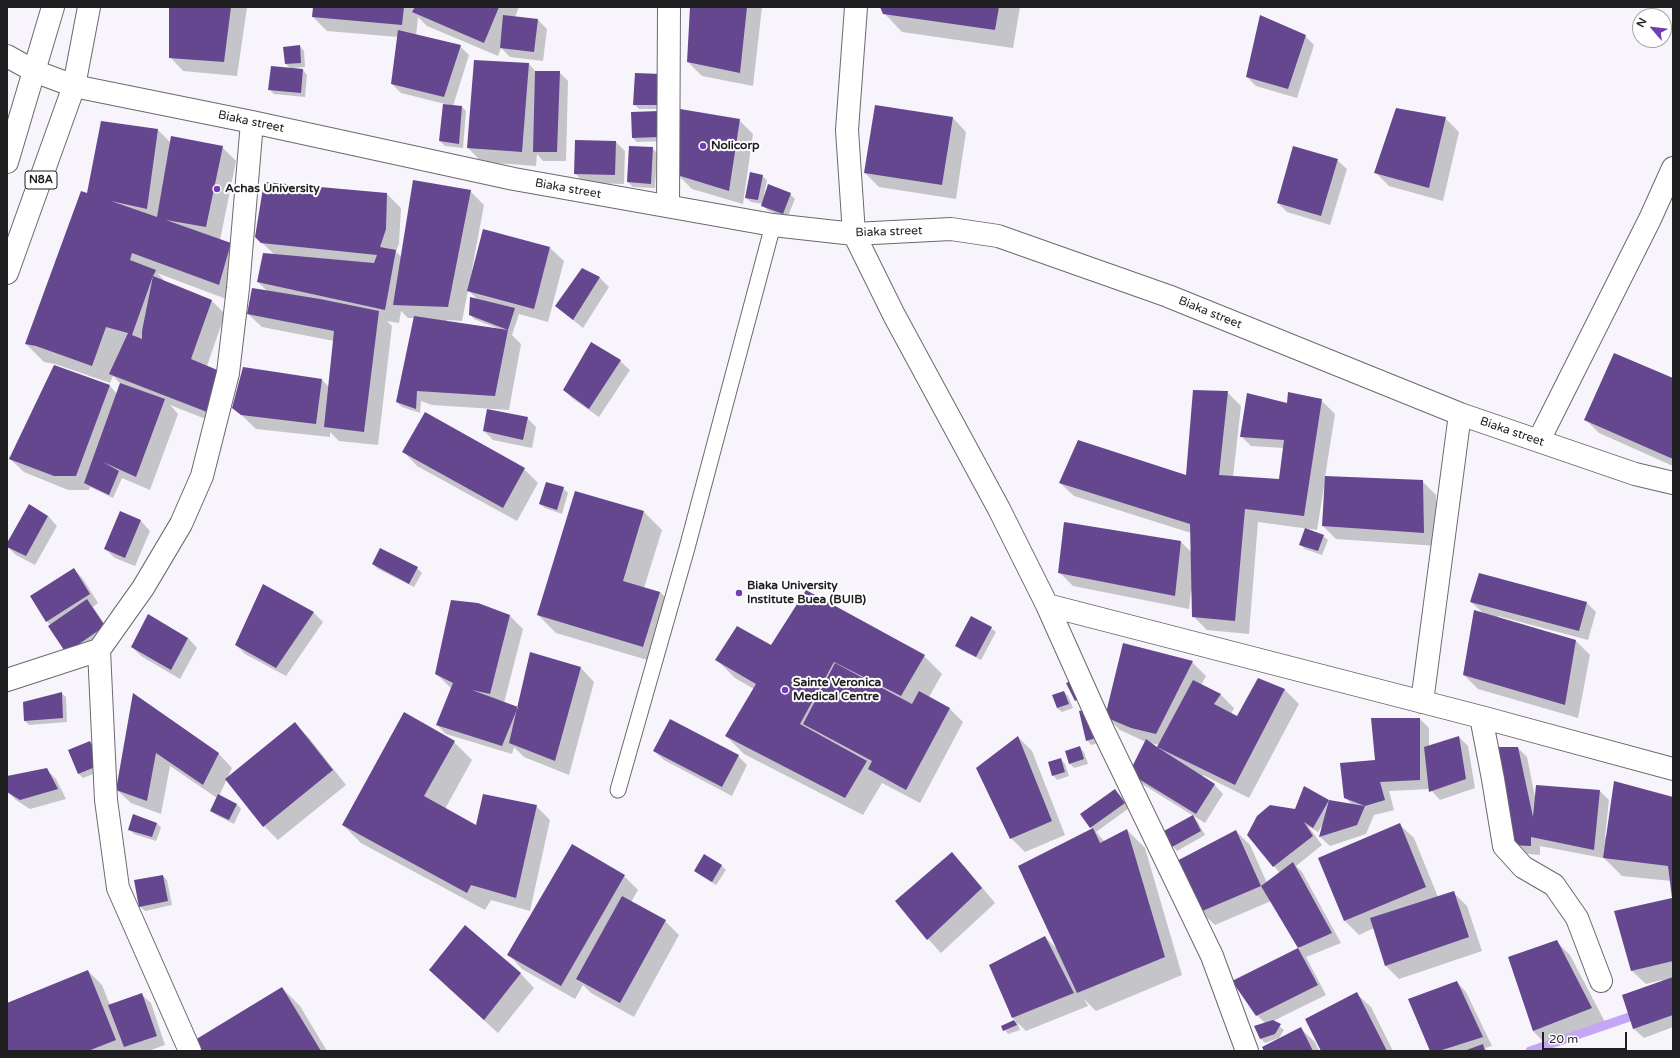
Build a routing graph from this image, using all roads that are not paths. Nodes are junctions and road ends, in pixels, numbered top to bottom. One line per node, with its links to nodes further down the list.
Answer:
1 (53, 7): 6 (main road)
2 (89, 7): 7 (main road, N8A)
3 (669, 7): 11 (main road)
4 (856, 7): 13 (main road)
5 (7, 56): 6 (main road, Biaka street)
6 (34, 71): 7 (main road, Biaka street); 9 (main road)
7 (74, 86): 8 (main road, Biaka street); 14 (main road, N8A)
8 (252, 122): 11 (main road, Biaka street); 19 (main road)
9 (7, 162)
10 (1673, 168): 16 (main road)
11 (668, 206): 12 (main road, Biaka street)
12 (773, 225): 13 (main road, Biaka street); 24 (lane)
13 (854, 234): 15 (main road, Biaka street); 18 (main road)
14 (7, 273)
15 (1460, 414): 16 (main road, Biaka street); 21 (main road)
16 (1539, 440): 17 (main road, Biaka street)
17 (1673, 482)
18 (1047, 605): 21 (main road); 27 (main road)
19 (99, 650): 20 (main road); 26 (main road)
20 (7, 680)
21 (1422, 702): 22 (main road)
22 (1481, 717): 23 (main road); 25 (main road)
23 (1673, 769)
24 (618, 790)
25 (1601, 981)
26 (190, 1051)
27 (1247, 1051)

